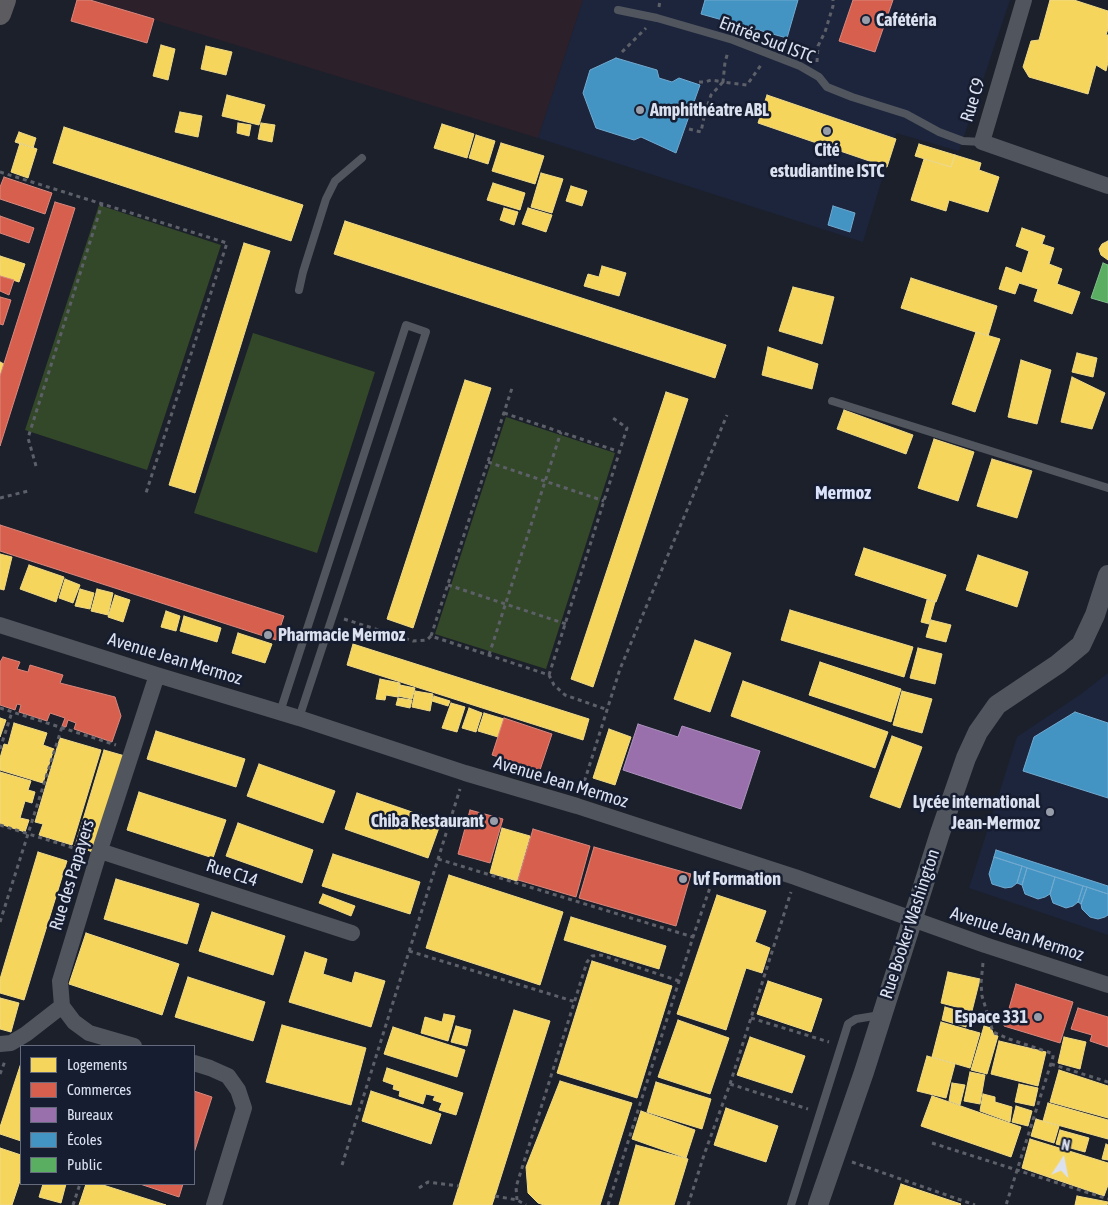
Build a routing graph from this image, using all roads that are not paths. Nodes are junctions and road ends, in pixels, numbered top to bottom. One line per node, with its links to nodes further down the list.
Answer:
1 (5, 0): 4 (main road)
2 (1024, 0): 5 (street, Rue C9)
3 (618, 10): 5 (lane, Entrée Sud ISTC)
4 (0, 14)
5 (982, 142): 7 (street, Rue C9)
6 (362, 158): 8 (lane)
7 (1108, 186)
8 (299, 290)
9 (832, 401): 10 (lane)
10 (1108, 488)
11 (1108, 575): 17 (street, Rue Booker Washington)
12 (0, 626): 13 (street, Avenue Jean Mermoz)
13 (157, 675): 14 (street, Avenue Jean Mermoz); 16 (street, Rue des Papayers)
14 (280, 712): 15 (street, Avenue Jean Mermoz); 15 (lane)
15 (299, 718): 17 (street, Avenue Jean Mermoz)
16 (99, 854): 18 (street, Rue C14); 20 (street, Rue des Papayers)
17 (911, 919): 19 (street, Avenue Jean Mermoz); 21 (street, Rue Booker Washington)
18 (352, 933)
19 (1108, 985)
20 (62, 1006): 22 (street); 23 (street)
21 (880, 1015): 26 (lane); 27 (street, Rue Booker Washington)
22 (0, 1044)
23 (131, 1045)
24 (195, 1063): 25 (street)
25 (214, 1205)
26 (791, 1205)
27 (818, 1205)

